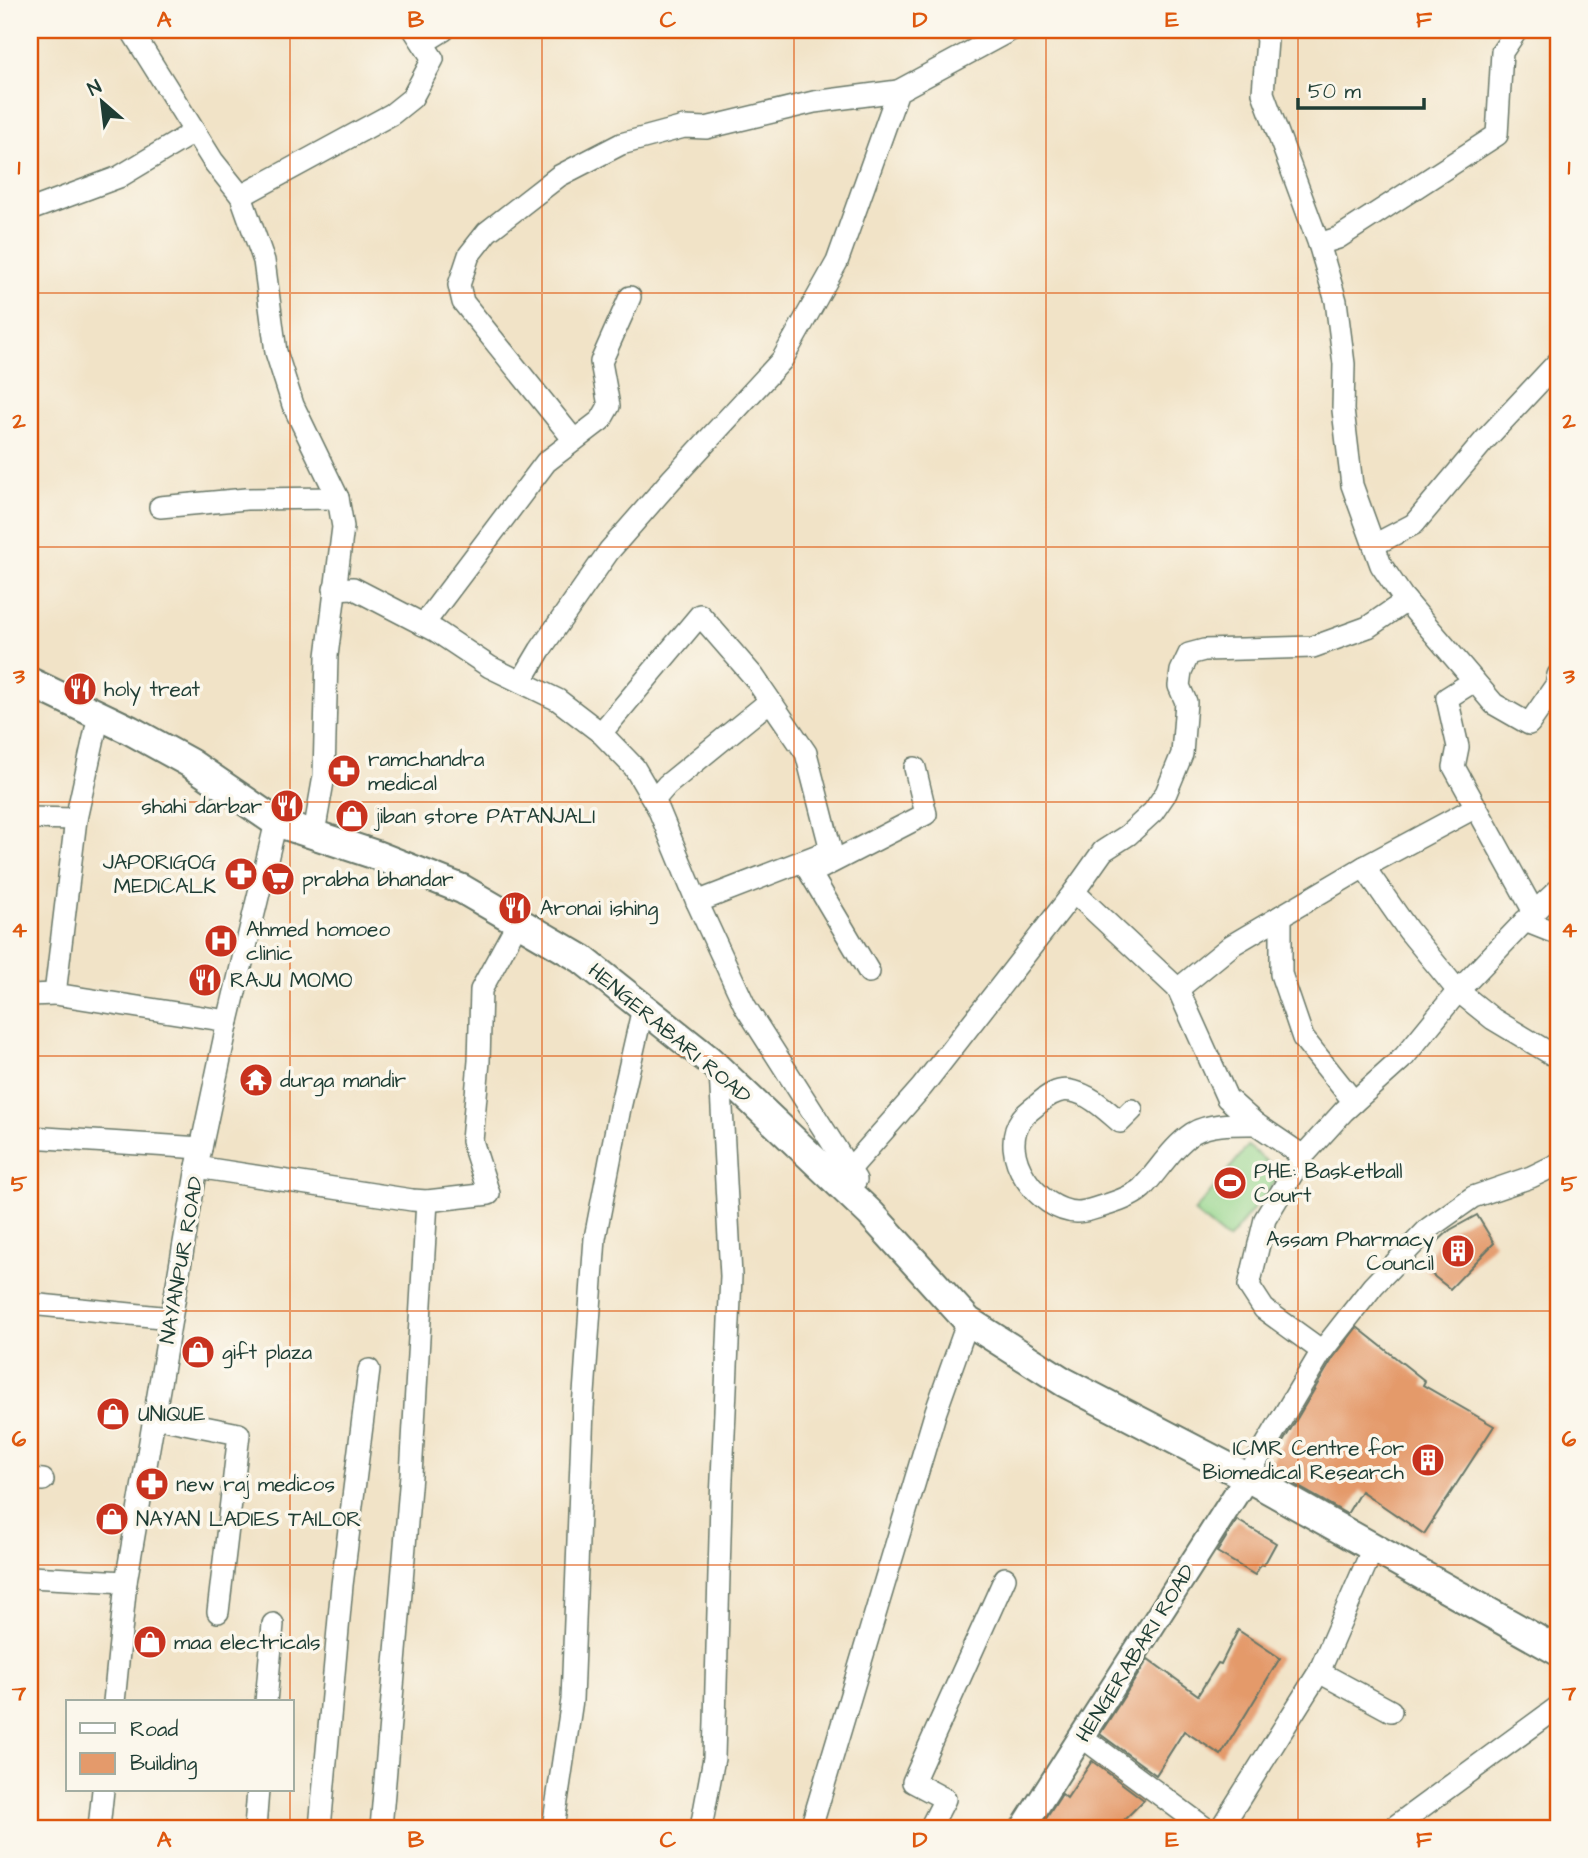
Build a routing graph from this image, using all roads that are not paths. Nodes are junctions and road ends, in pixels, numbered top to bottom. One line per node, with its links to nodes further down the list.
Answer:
1 (131, 30): 8 (street)
2 (444, 30): 6 (street)
3 (1011, 30): 7 (street)
4 (1264, 30): 11 (street)
5 (1517, 30): 11 (street)
6 (419, 36): 9 (street)
7 (898, 92): 14 (street); 23 (street)
8 (194, 132): 9 (street); 10 (street)
9 (241, 196): 15 (street)
10 (30, 210)
11 (1318, 244): 17 (street)
12 (630, 297): 14 (street)
13 (1558, 362): 17 (street)
14 (574, 440): 20 (street)
15 (338, 498): 16 (street); 18 (street)
16 (160, 507)
17 (1374, 545): 19 (street)
18 (334, 589): 20 (street); 34 (street)
19 (1406, 601): 21 (street); 38 (street)
20 (423, 625): 23 (street)
21 (1474, 681): 24 (street); 30 (street)
22 (30, 682): 26 (main road, HENGERABARI ROAD)
23 (521, 682): 27 (street)
24 (1557, 683)
25 (770, 701): 27 (street); 29 (street); 35 (street)
26 (99, 715): 32 (street); 33 (main road, HENGERABARI ROAD)
27 (601, 733): 29 (street)
28 (915, 768): 35 (street)
29 (654, 800): 39 (street)
30 (1476, 807): 36 (street); 41 (street)
31 (30, 818): 32 (street)
32 (76, 819): 47 (street)
33 (276, 822): 34 (main road, HENGERABARI ROAD); 50 (street, NAYANPUR ROAD)
34 (314, 833): 42 (main road, HENGERABARI ROAD)
35 (807, 867): 39 (street); 44 (street)
36 (1364, 867): 40 (street); 46 (street)
37 (1558, 890): 41 (street)
38 (1074, 892): 45 (street); 60 (street)
39 (697, 902): 60 (street)
40 (1280, 916): 45 (street); 53 (street)
41 (1530, 916): 43 (street); 46 (street)
42 (518, 922): 49 (main road, HENGERABARI ROAD); 61 (street)
43 (1558, 934)
44 (869, 972)
45 (1178, 989): 55 (street)
46 (1458, 992): 51 (street); 53 (street)
47 (55, 994): 48 (street); 50 (street)
48 (30, 995)
49 (643, 1008): 52 (main road, HENGERABARI ROAD); 89 (street)
50 (228, 1021): 58 (street, NAYANPUR ROAD)
51 (1558, 1058)
52 (720, 1071): 62 (main road, HENGERABARI ROAD); 90 (street)
53 (1354, 1102): 57 (street)
54 (1132, 1110): 55 (street)
55 (1256, 1124): 57 (street)
56 (30, 1137): 58 (street)
57 (1303, 1156): 66 (street)
58 (199, 1157): 61 (street); 64 (street, NAYANPUR ROAD)
59 (1558, 1164): 66 (street)
60 (849, 1170): 62 (street)
61 (427, 1201): 88 (street)
62 (871, 1214): 65 (main road, HENGERABARI ROAD)
63 (30, 1304): 64 (street)
64 (171, 1318): 68 (street, NAYANPUR ROAD)
65 (968, 1321): 69 (main road, HENGERABARI ROAD); 91 (street)
66 (1322, 1351): 69 (street)
67 (369, 1370): 87 (street)
68 (154, 1417): 73 (street, NAYANPUR ROAD); 74 (street)
69 (1247, 1477): 70 (main road, HENGERABARI ROAD); 82 (street, HENGERABARI ROAD)
70 (1373, 1548): 76 (main road, HENGERABARI ROAD); 77 (street)
71 (30, 1577): 73 (street)
72 (1005, 1578): 92 (street)
73 (127, 1582): 78 (street, NAYANPUR ROAD)
74 (218, 1612)
75 (273, 1624): 79 (street)
76 (1558, 1651)
77 (1319, 1672): 81 (street); 95 (street)
78 (114, 1700)
79 (266, 1700)
80 (1558, 1707): 96 (street)
81 (1391, 1711)
82 (1082, 1737): 93 (street, HENGERABARI ROAD); 94 (street)
83 (103, 1792): 85 (street)
84 (258, 1792): 86 (street)
85 (99, 1828)
86 (255, 1828)
87 (320, 1828)
88 (381, 1828)
89 (554, 1828)
90 (701, 1828)
91 (811, 1828)
92 (930, 1828)
93 (1023, 1828)
94 (1205, 1828)
95 (1221, 1828)
96 (1393, 1828)

